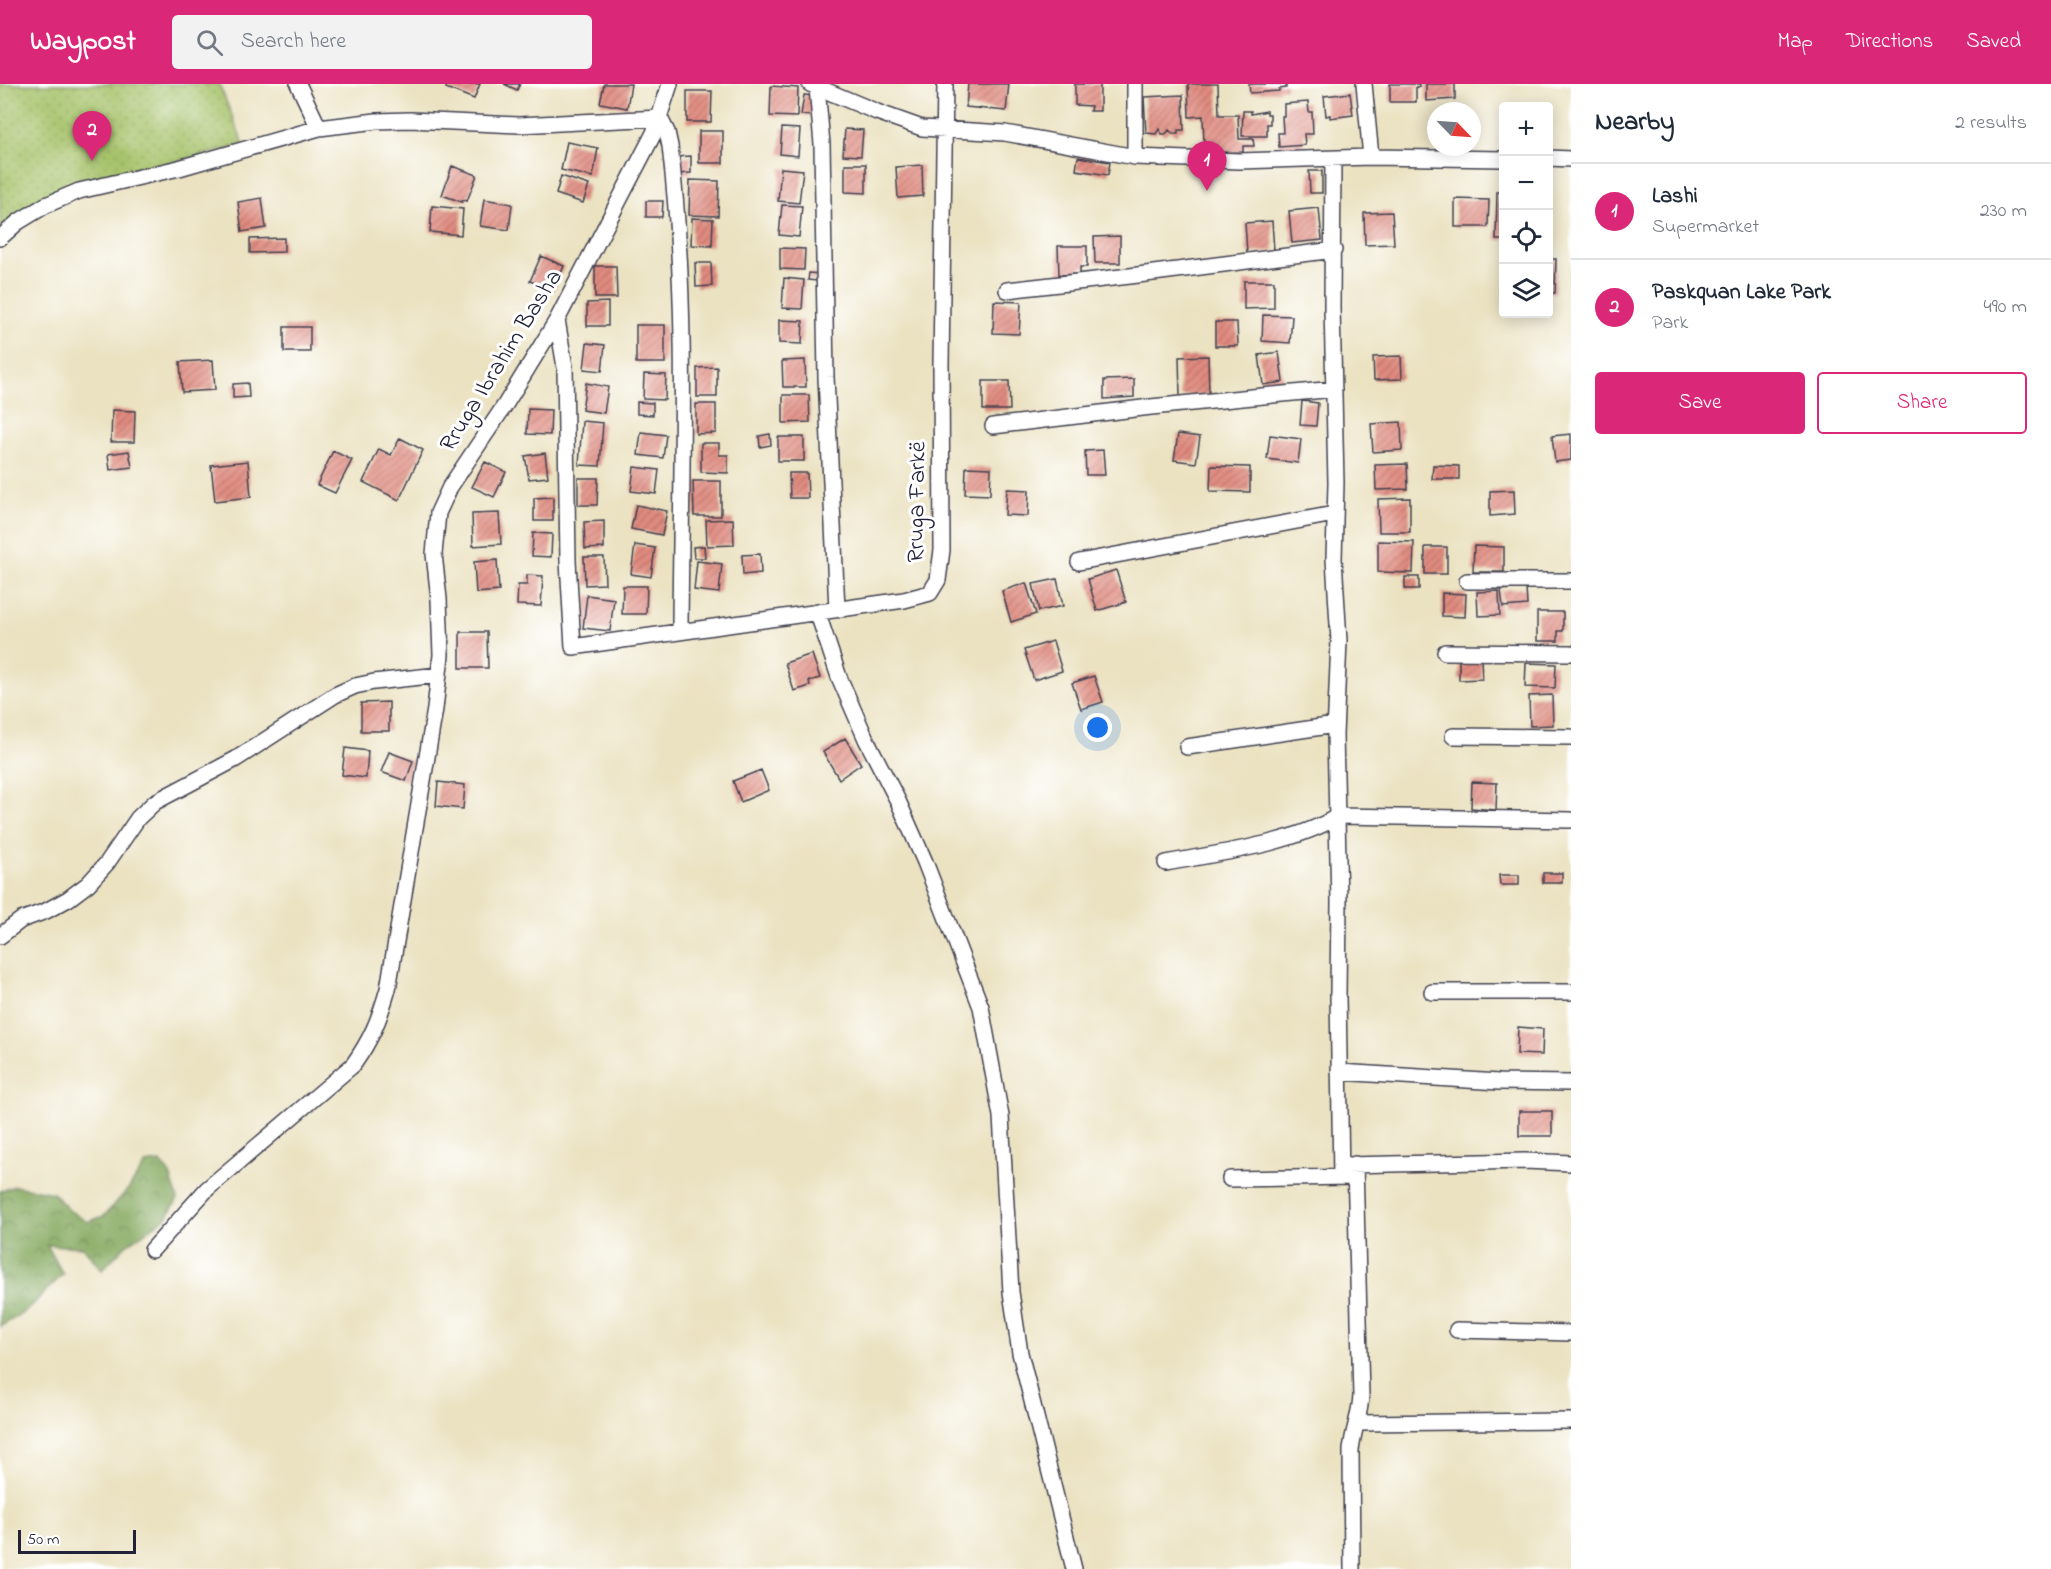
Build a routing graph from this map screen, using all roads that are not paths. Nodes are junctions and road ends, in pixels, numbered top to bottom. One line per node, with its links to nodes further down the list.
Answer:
1 (298, 84): 8 (street)
2 (670, 84): 7 (street, Rruga Ibrahim Basha)
3 (945, 84): 9 (street, Rruga Farkë)
4 (1135, 84): 11 (street)
5 (1364, 84): 10 (street)
6 (815, 85): 9 (street); 26 (street)
7 (660, 118): 8 (street); 19 (street, Rruga Ibrahim Basha); 28 (street)
8 (319, 128): 16 (street)
9 (945, 130): 11 (street); 26 (street, Rruga Farkë)
10 (1371, 157): 12 (street); 13 (street)
11 (1135, 158): 12 (street)
12 (1333, 159): 17 (street)
13 (1499, 159)
14 (1553, 159): 15 (street)
15 (1571, 159)
16 (0, 238)
17 (1334, 250): 18 (street); 20 (street)
18 (1007, 290)
19 (557, 320): 28 (street, Rruga Farkë); 31 (street, Rruga Ibrahim Basha)
20 (1334, 389): 21 (street); 22 (street)
21 (993, 426)
22 (1334, 514): 23 (street); 32 (street)
23 (1079, 562)
24 (1467, 580): 25 (street)
25 (1571, 581)
26 (837, 609): 27 (street, Rruga Farkë)
27 (817, 611): 28 (street, Rruga Farkë); 52 (street)
28 (680, 630)
29 (1444, 652): 30 (street)
30 (1571, 653)
31 (439, 675): 39 (street); 47 (street, Rruga Ibrahim Basha)
32 (1335, 725): 35 (street); 36 (street)
33 (1453, 736): 34 (street)
34 (1571, 737)
35 (1187, 747)
36 (1338, 816): 37 (street); 38 (street); 42 (street)
37 (1571, 820)
38 (1166, 863)
39 (0, 936)
40 (1432, 992): 41 (street)
41 (1571, 992)
42 (1339, 1072): 43 (street); 45 (street)
43 (1571, 1083)
44 (1571, 1163): 45 (street)
45 (1348, 1171): 46 (street); 51 (street)
46 (1230, 1179)
47 (152, 1250)
48 (1457, 1330): 49 (street)
49 (1571, 1333)
50 (1571, 1421): 51 (street)
51 (1357, 1423): 53 (street)
52 (1074, 1569)
53 (1352, 1569)

